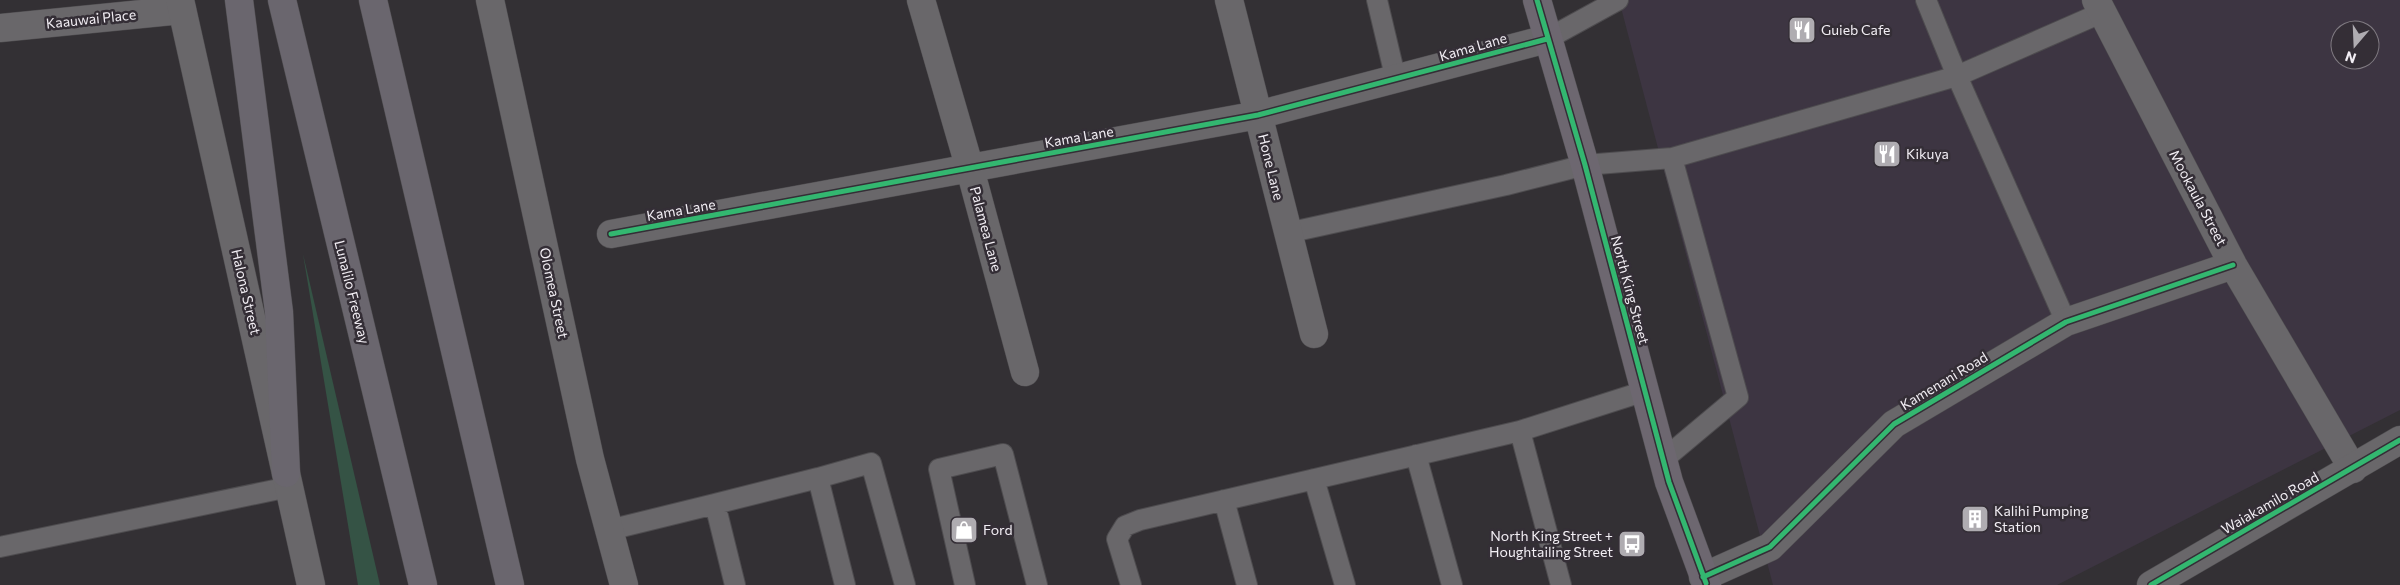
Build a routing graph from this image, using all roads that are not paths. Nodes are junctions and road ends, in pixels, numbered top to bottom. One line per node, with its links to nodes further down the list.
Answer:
1 (239, 0): 35 (highway)
2 (282, 0): 42 (highway, Lunalilo Freeway)
3 (372, 0): 43 (highway)
4 (490, 0): 38 (street, Olomea Street)
5 (921, 0): 20 (street, Palamea Lane)
6 (1229, 0): 17 (street, Hone Lane)
7 (1377, 0): 16 (lane)
8 (1536, 0): 14 (main road, North King Street)
9 (1618, 0): 14 (lane)
10 (1926, 0): 15 (lane)
11 (181, 5): 13 (street, Kaauwai Place); 35 (street, Halona Street)
12 (2098, 6): 15 (lane); 23 (street, Mookaula Street)
13 (0, 28)
14 (1547, 39): 16 (street, Kama Lane); 19 (main road, North King Street)
15 (1958, 76): 18 (lane); 24 (lane)
16 (1396, 80): 17 (street, Kama Lane)
17 (1258, 115): 20 (street, Kama Lane); 21 (street, Hone Lane)
18 (1672, 158): 19 (lane); 31 (lane)
19 (1585, 165): 21 (lane); 27 (main road, North King Street)
20 (970, 168): 22 (street, Kama Lane); 26 (street, Palamea Lane)
21 (1287, 233): 25 (street, Hone Lane)
22 (611, 234)
23 (2233, 265): 24 (street, Kamenani Road); 32 (street, Mookaula Street)
24 (2066, 322): 40 (street, Kamenani Road)
25 (1314, 334)
26 (1025, 372)
27 (1645, 390): 28 (lane); 31 (main road, North King Street)
28 (1520, 431): 30 (lane); 54 (lane)
29 (2400, 440): 32 (street, Waiakamilo Road)
30 (1416, 455): 34 (lane); 53 (lane)
31 (1664, 459): 40 (main road, North King Street)
32 (2353, 469): 55 (street, Waiakamilo Road)
33 (818, 478): 37 (lane); 46 (lane); 47 (lane)
34 (1314, 479): 36 (lane); 52 (lane)
35 (288, 480): 39 (lane); 41 (street, Halona Street)
36 (1224, 500): 50 (lane); 51 (lane)
37 (715, 504): 38 (lane); 45 (lane)
38 (609, 530): 44 (street, Olomea Street)
39 (0, 548)
40 (1705, 581)
41 (311, 585)
42 (423, 585)
43 (510, 585)
44 (624, 585)
45 (735, 585)
46 (845, 585)
47 (905, 585)
48 (965, 585): 49 (lane)
49 (1037, 585)
50 (1131, 585)
51 (1247, 585)
52 (1345, 585)
53 (1452, 585)
54 (1561, 585)
55 (2151, 585)

